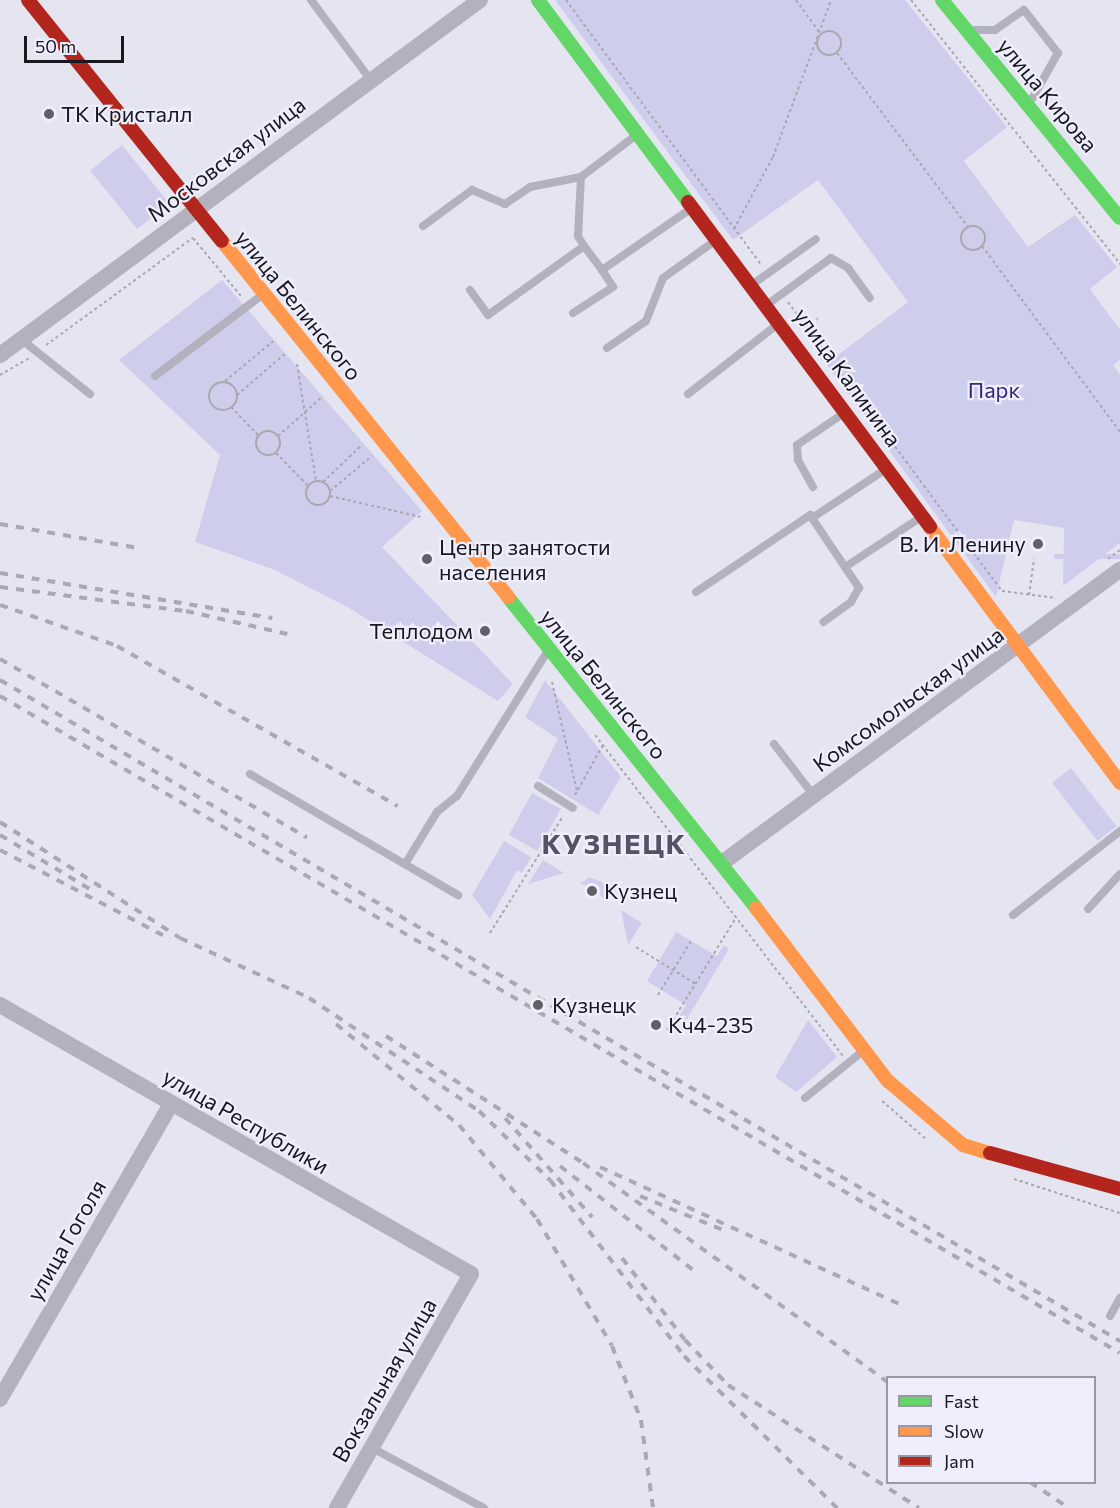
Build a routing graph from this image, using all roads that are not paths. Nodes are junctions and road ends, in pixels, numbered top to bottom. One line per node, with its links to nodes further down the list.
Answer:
1 (28, 0): 12 (street, улица Белинского)
2 (311, 0): 7 (lane)
3 (480, 0): 7 (street, Московская улица)
4 (538, 0): 9 (street, улица Калинина)
5 (942, 0): 6 (street, улица Кирова)
6 (966, 30): 8 (street, улица Кирова); 8 (lane)
7 (370, 79): 12 (street, Московская улица)
8 (1029, 104): 13 (street, улица Кирова)
9 (641, 132): 10 (lane); 11 (street, улица Калинина)
10 (581, 177): 14 (lane); 17 (lane)
11 (695, 206): 15 (street, улица Калинина); 18 (lane)
12 (194, 210): 21 (street, улица Белинского); 26 (street, Московская улица)
13 (1120, 218)
14 (423, 226)
15 (719, 238): 19 (street, улица Калинина); 27 (lane)
16 (816, 239): 19 (lane)
17 (584, 246): 18 (lane); 20 (lane)
18 (602, 270): 24 (lane)
19 (753, 284): 23 (street, улица Калинина)
20 (470, 291)
21 (263, 294): 29 (lane); 42 (street, улица Белинского)
22 (870, 298): 23 (lane)
23 (768, 304): 25 (street, улица Калинина)
24 (573, 312)
25 (781, 321): 31 (lane); 32 (street, улица Калинина)
26 (22, 340): 28 (street, Московская улица); 30 (lane)
27 (608, 348)
28 (0, 355)
29 (155, 376)
30 (90, 394)
31 (688, 394)
32 (847, 411): 33 (street, улица Калинина); 34 (lane)
33 (888, 468): 35 (street, улица Калинина); 36 (lane)
34 (813, 487)
35 (924, 516): 37 (lane); 41 (street, улица Калинина)
36 (812, 518): 37 (lane); 39 (lane)
37 (845, 567): 40 (lane)
38 (1120, 570): 41 (street, Комсомольская улица)
39 (696, 592)
40 (822, 622)
41 (1020, 646): 45 (street, улица Калинина); 47 (street, Комсомольская улица)
42 (549, 649): 50 (street, улица Белинского); 51 (lane)
43 (774, 744): 47 (lane)
44 (250, 774): 51 (lane)
45 (1120, 783)
46 (538, 786): 48 (lane)
47 (813, 796): 50 (street, Комсомольская улица)
48 (571, 807)
49 (1120, 831): 55 (lane)
50 (722, 863): 57 (street, улица Белинского)
51 (405, 864): 53 (lane)
52 (1120, 874): 54 (lane)
53 (458, 895)
54 (1088, 909)
55 (1013, 915)
56 (0, 1005): 59 (street, улица Республики)
57 (864, 1050): 58 (lane); 60 (street, улица Белинского)
58 (805, 1098)
59 (171, 1104): 61 (street, улица Республики); 64 (street, улица Гоголя)
60 (1120, 1189)
61 (471, 1275): 65 (street, Вокзальная улица)
62 (1120, 1298): 63 (lane)
63 (1110, 1316)
64 (0, 1399)
65 (372, 1448): 66 (street, Вокзальная улица); 67 (lane)
66 (337, 1508)
67 (484, 1508)

